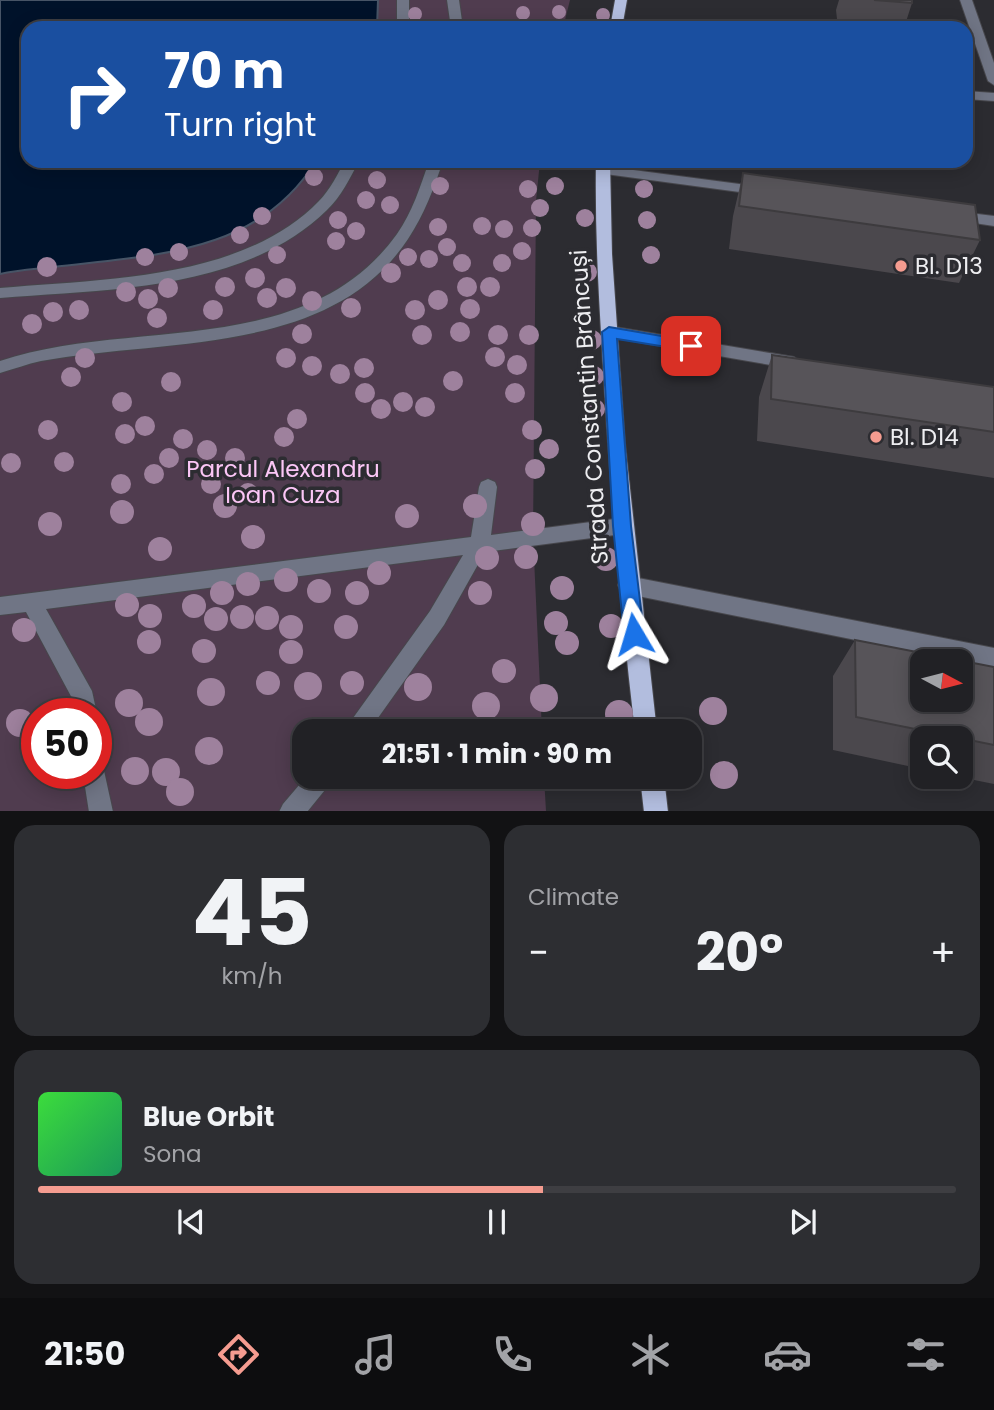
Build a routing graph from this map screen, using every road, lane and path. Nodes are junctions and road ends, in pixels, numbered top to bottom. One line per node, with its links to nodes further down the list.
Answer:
1 (403, 0): 5 (street)
2 (453, 0): 6 (street)
3 (621, 0): 7 (main road)
4 (966, 0): 8 (street)
5 (403, 21)
6 (456, 21)
7 (617, 21)
8 (994, 80)
9 (973, 95): 10 (street)
10 (994, 97)
11 (348, 168): 18 (street)
12 (433, 168): 21 (street)
13 (603, 168): 19 (main road, Strada Constantin Brâncuși)
14 (622, 168): 15 (street)
15 (779, 193)
16 (943, 215): 17 (street)
17 (992, 219)
18 (0, 293)
19 (609, 332): 20 (street); 23 (main road, Strada Constantin Brâncuși)
20 (815, 366)
21 (0, 367)
22 (488, 487): 24 (street)
23 (622, 526): 24 (street); 25 (main road, Strada Constantin Brâncuși)
24 (480, 542): 26 (street); 30 (street)
25 (628, 585): 28 (street); 31 (main road, Strada Constantin Brâncuși)
26 (31, 601): 27 (street); 29 (street)
27 (0, 606)
28 (994, 659)
29 (84, 698)
30 (363, 719)
31 (644, 719)
32 (97, 789): 35 (street)
33 (310, 789): 36 (street)
34 (653, 789): 37 (main road)
35 (101, 811)
36 (291, 811)
37 (656, 811)

